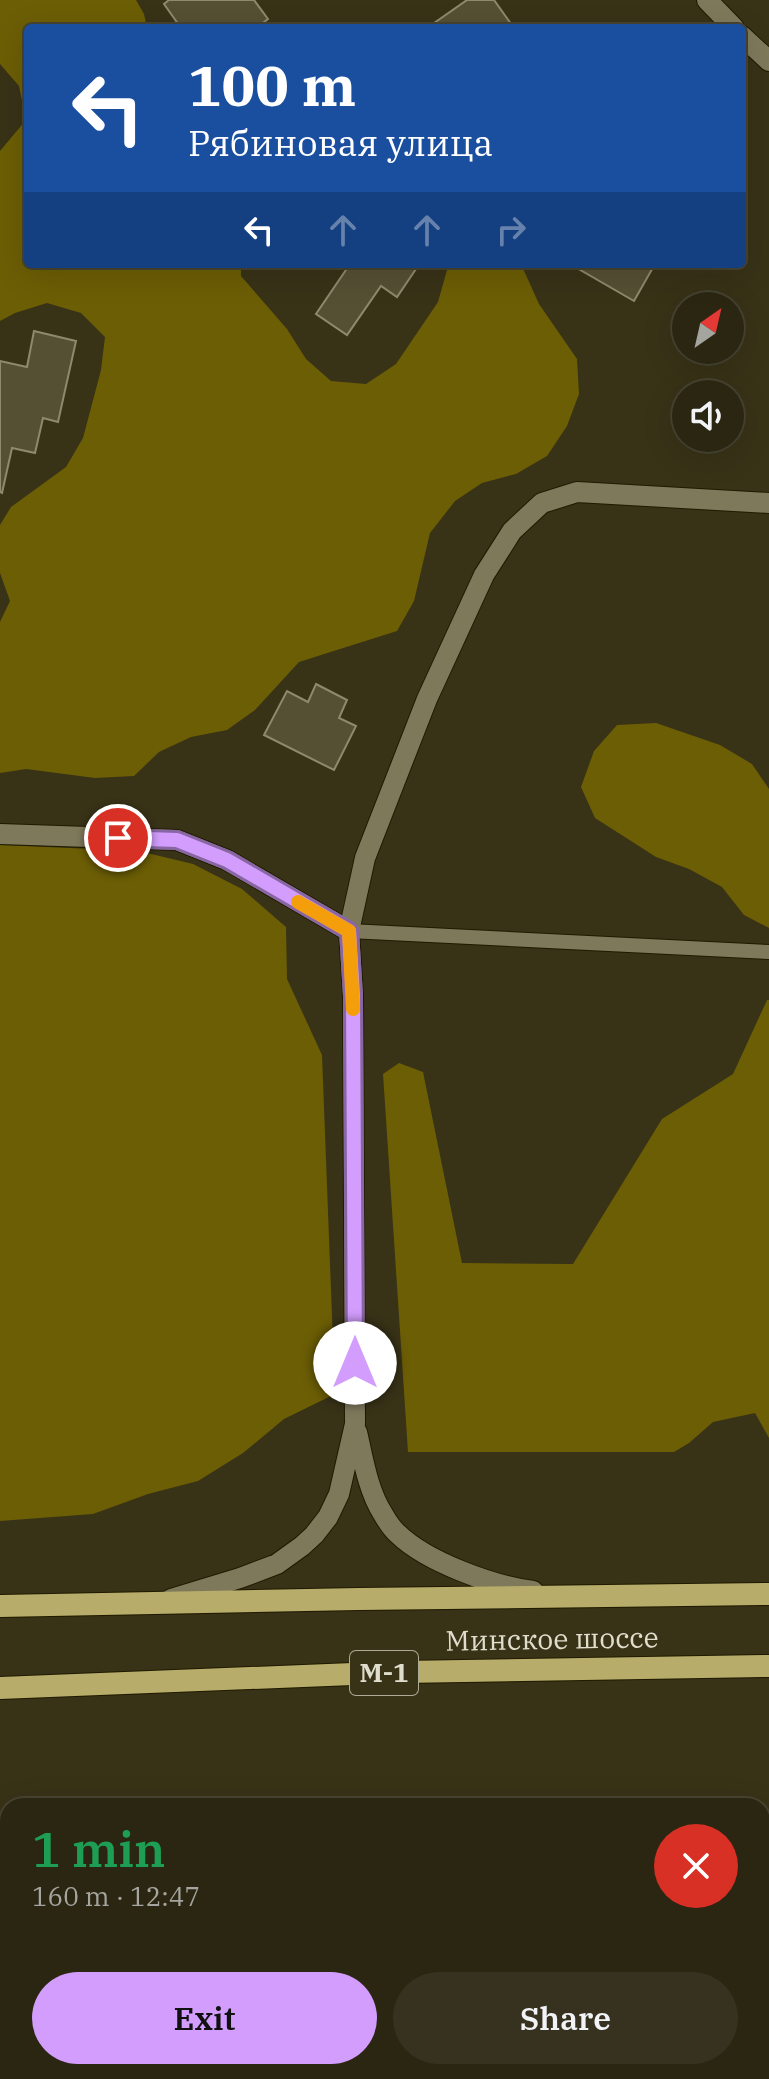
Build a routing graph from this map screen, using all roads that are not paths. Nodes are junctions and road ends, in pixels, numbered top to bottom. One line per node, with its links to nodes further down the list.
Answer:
1 (707, 0): 2 (street)
2 (730, 24)
3 (746, 40): 4 (street)
4 (769, 61)
5 (769, 503): 7 (street)
6 (0, 834): 7 (street)
7 (349, 931): 8 (lane); 9 (street)
8 (769, 952)
9 (355, 1424): 11 (street); 12 (street)
10 (769, 1594): 11 (highway, Минское шоссе)
11 (573, 1597): 12 (highway, Минское шоссе)
12 (158, 1603): 13 (highway, Минское шоссе)
13 (0, 1606)
14 (769, 1666): 15 (highway, Минское шоссе / М-1)
15 (0, 1688)

